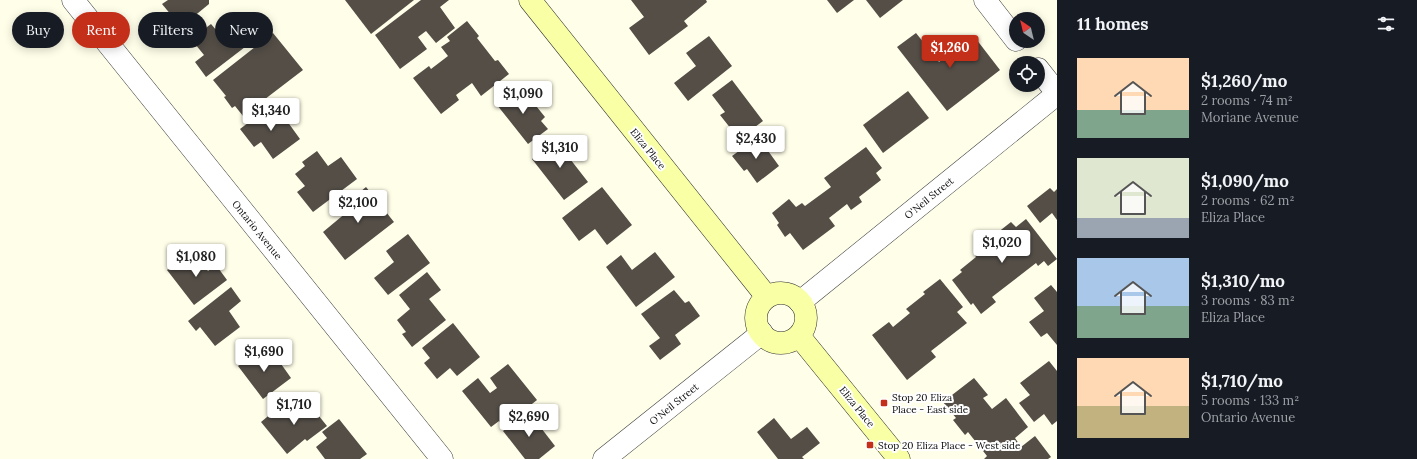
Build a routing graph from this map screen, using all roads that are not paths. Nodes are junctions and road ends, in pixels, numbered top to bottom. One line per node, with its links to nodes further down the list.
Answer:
1 (530, 0): 9 (street, Eliza Place)
2 (985, 0): 4 (street)
3 (80, 3): 13 (street, Ontario Avenue)
4 (1009, 32)
5 (1022, 48): 6 (street)
6 (1028, 56)
7 (1045, 78): 8 (street)
8 (1057, 94): 10 (street, O'Neil Street)
9 (767, 297): 10 (street); 11 (street)
10 (800, 302): 12 (street)
11 (762, 333): 12 (street); 14 (street, O'Neil Street)
12 (799, 336): 15 (street, Eliza Place)
13 (442, 459)
14 (604, 459)
15 (899, 459)

